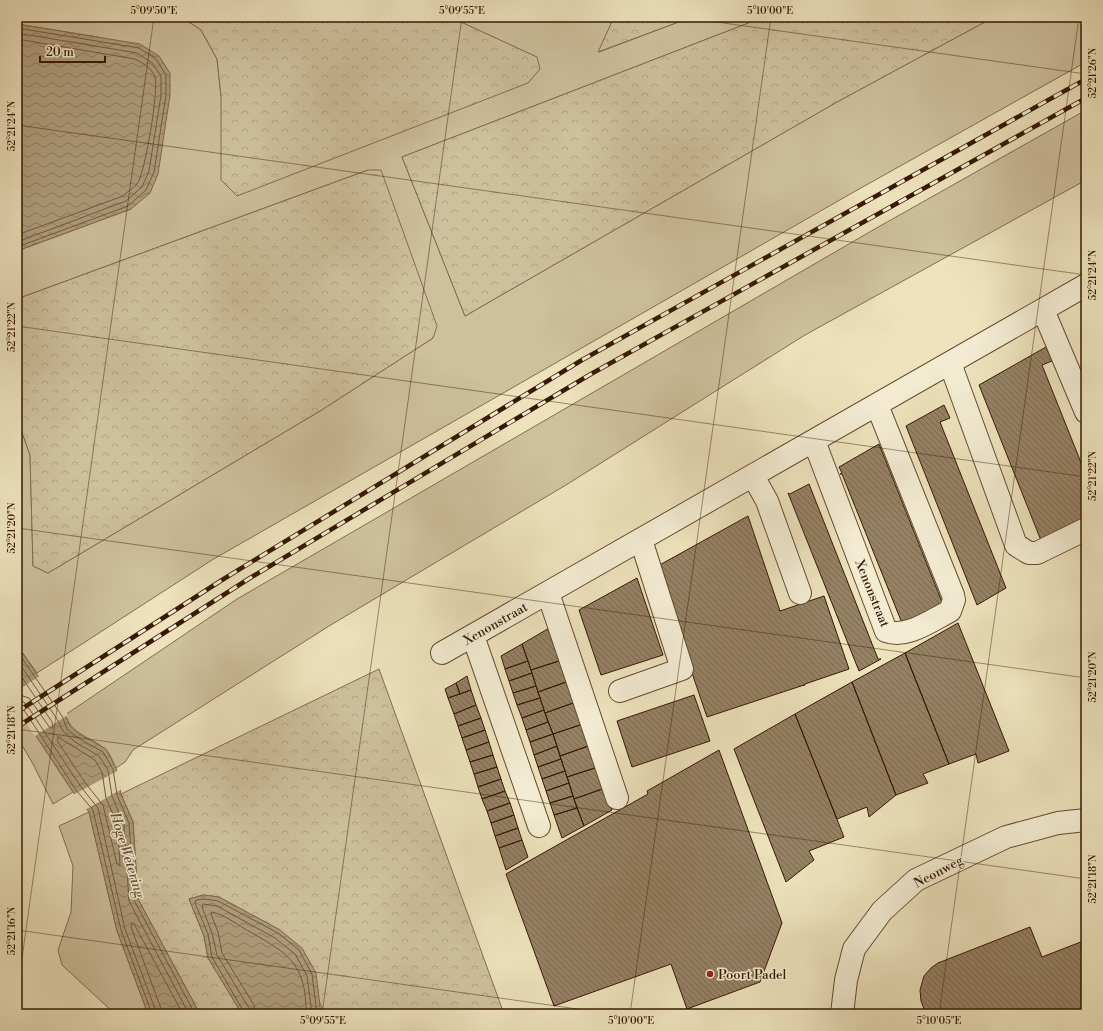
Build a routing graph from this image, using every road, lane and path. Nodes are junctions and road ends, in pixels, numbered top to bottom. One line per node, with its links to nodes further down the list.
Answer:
1 (1086, 285): 2 (street, Xenonstraat)
2 (1043, 310): 3 (street, Xenonstraat); 5 (street)
3 (950, 363): 4 (street, Xenonstraat); 8 (street)
4 (877, 405): 6 (street, Xenonstraat); 6 (street, Xenonstraat)
5 (1086, 412)
6 (814, 441): 7 (street, Xenonstraat)
7 (754, 476): 9 (street, Xenonstraat); 11 (street)
8 (1086, 528)
9 (641, 540): 10 (street, Xenonstraat); 14 (street)
10 (548, 593): 12 (street, Xenonstraat); 15 (street)
11 (800, 593)
12 (473, 636): 13 (street, Xenonstraat); 17 (street)
13 (442, 653)
14 (620, 691)
15 (617, 798)
16 (1086, 820): 18 (street, Neonweg)
17 (539, 826)
18 (842, 1014)

